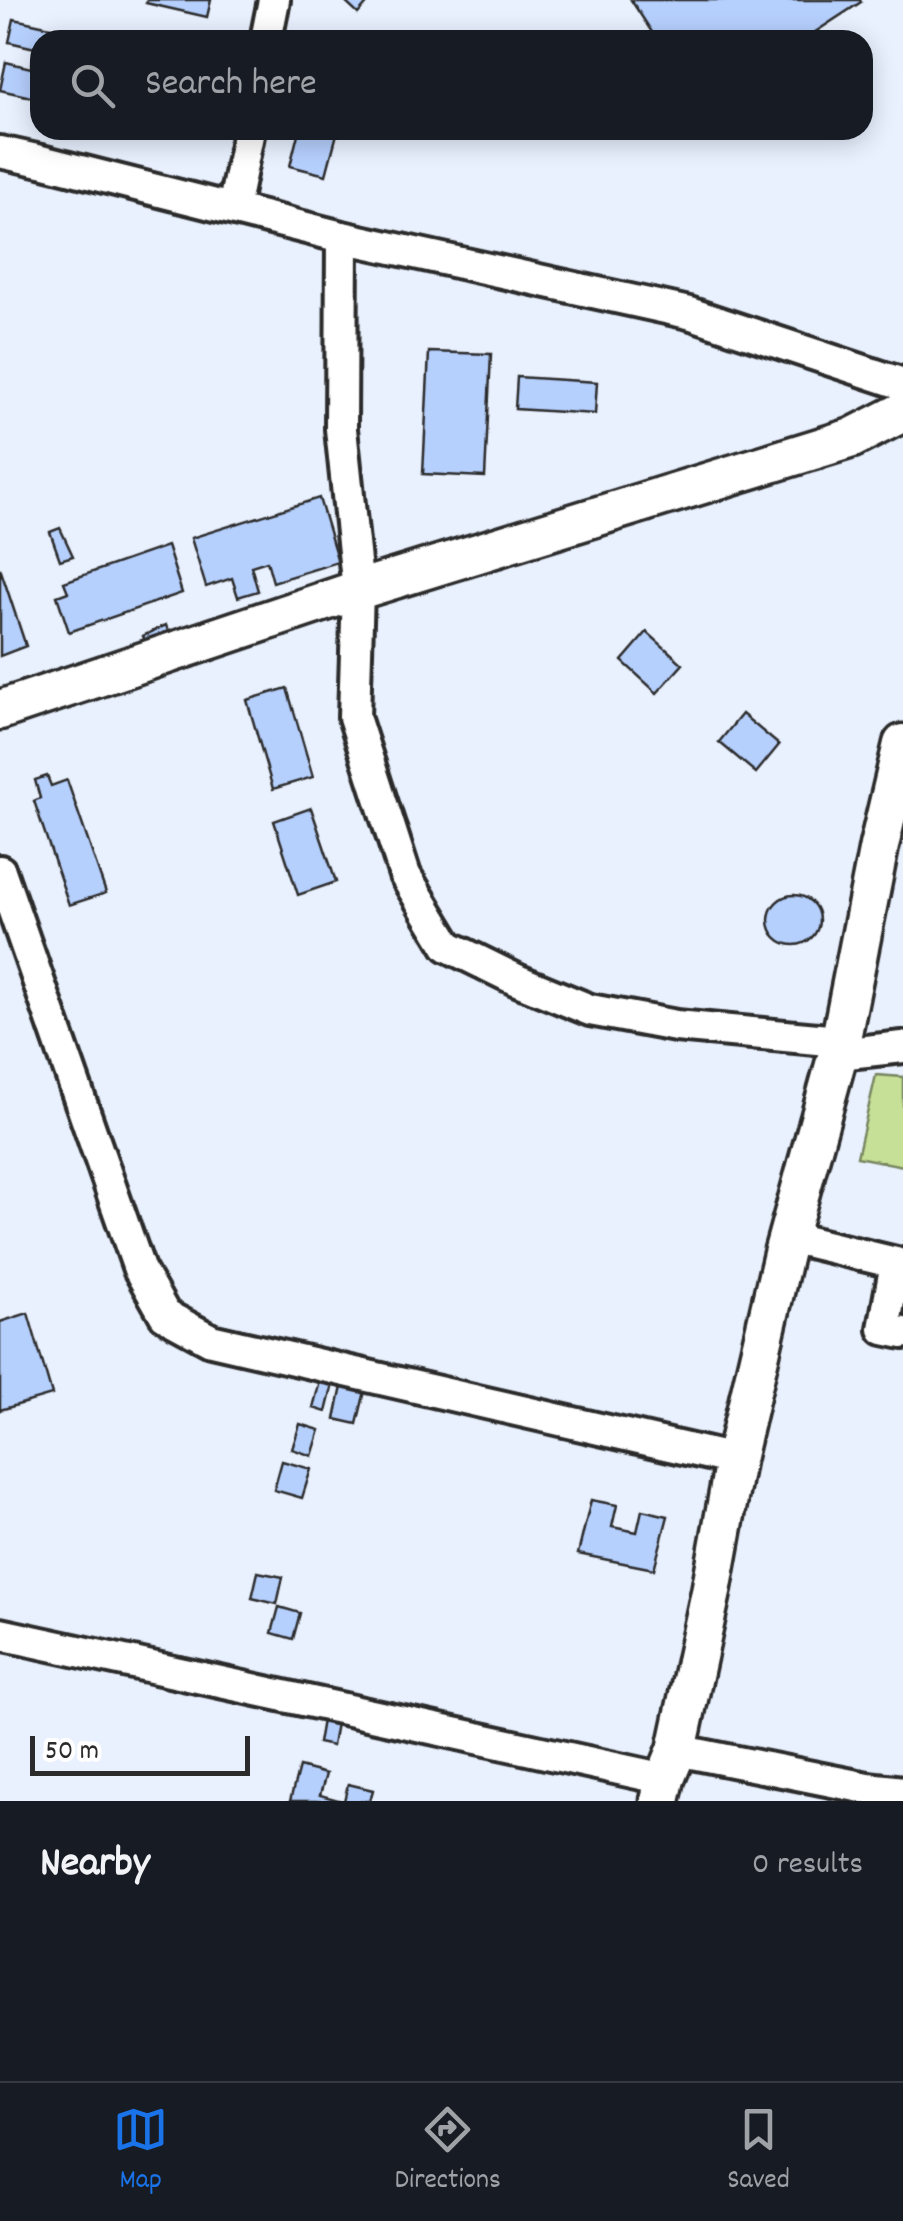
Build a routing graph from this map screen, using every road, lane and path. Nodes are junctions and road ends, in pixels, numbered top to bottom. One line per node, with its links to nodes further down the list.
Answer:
1 (274, 0): 2 (street)
2 (268, 30)
3 (247, 140): 5 (street)
4 (0, 152): 5 (street)
5 (234, 209): 6 (street)
6 (342, 237): 7 (street); 9 (street)
7 (903, 384)
8 (903, 412): 9 (street)
9 (358, 590): 10 (street); 14 (street)
10 (0, 710)
11 (903, 744): 14 (street)
12 (0, 871): 17 (street)
13 (903, 1047): 14 (street)
14 (838, 1048): 15 (street)
15 (788, 1237): 16 (street); 17 (street)
16 (903, 1333)
17 (735, 1460): 19 (street)
18 (0, 1634): 19 (street)
19 (668, 1777): 21 (street)
20 (903, 1792): 21 (street)
21 (865, 1794)

